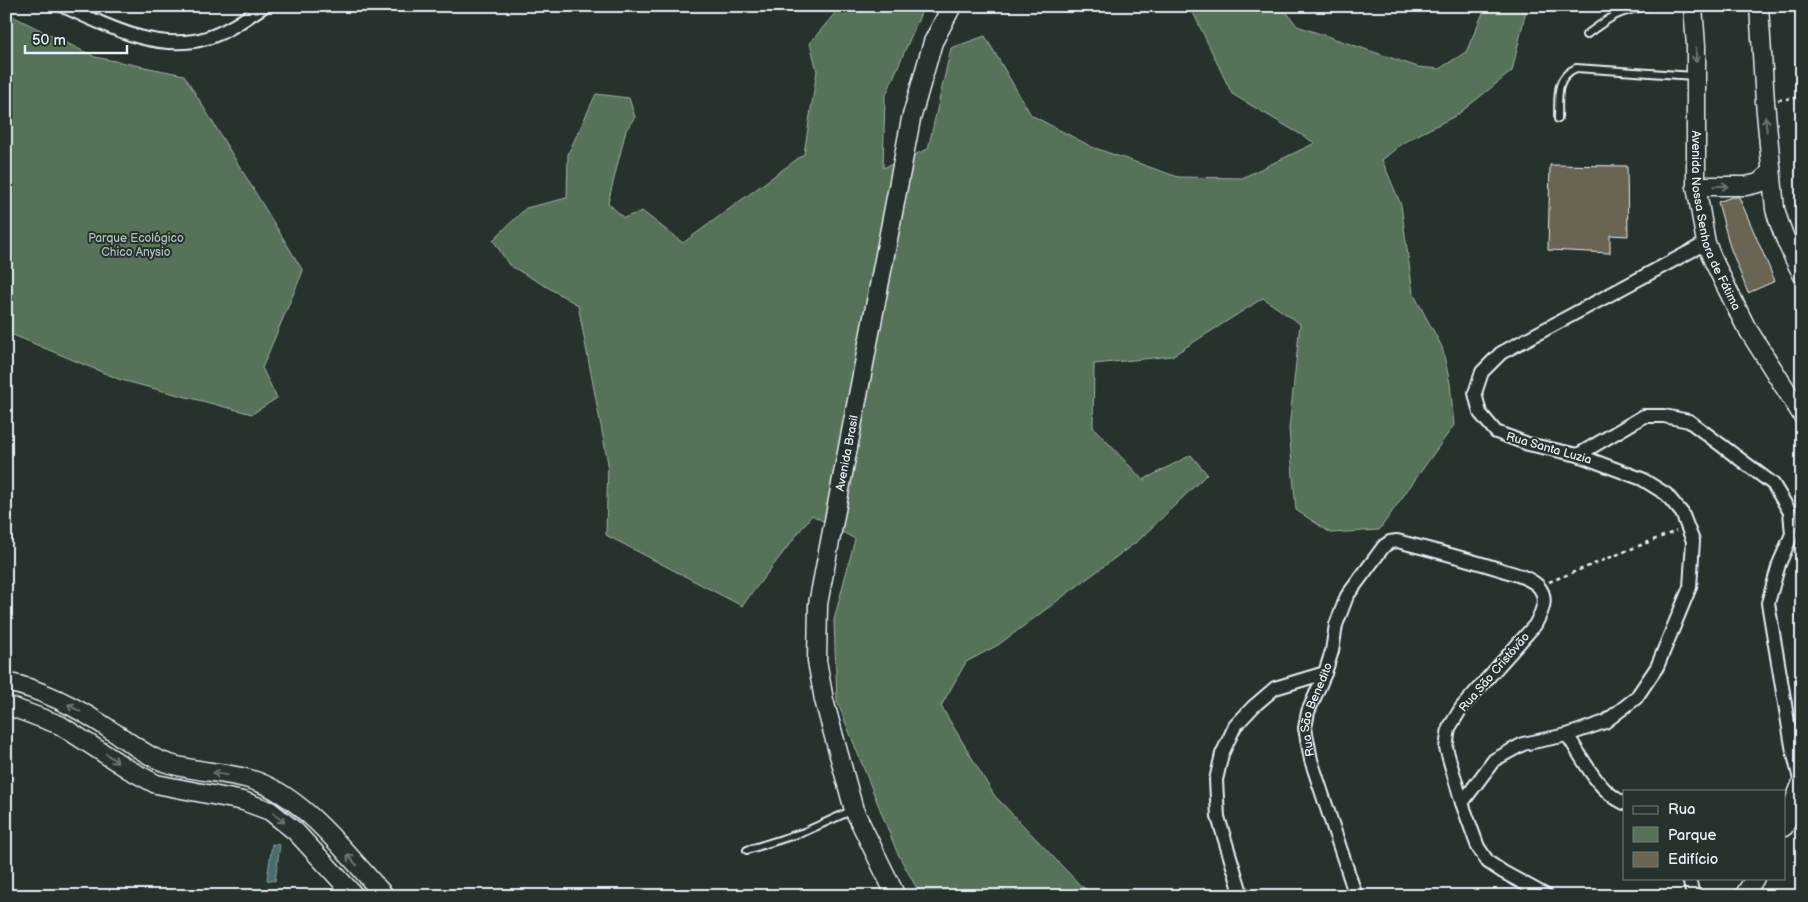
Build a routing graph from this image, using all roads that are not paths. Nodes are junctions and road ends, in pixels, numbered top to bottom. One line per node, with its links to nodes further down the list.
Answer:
1 (63, 6): 2 (street)
2 (264, 6)
3 (952, 6): 26 (street, Avenida Brasil)
4 (1650, 6): 7 (lane)
5 (1693, 6): 8 (street, Avenida Nossa Senhora de Fátima, one-way to 8)
6 (1759, 6): 10 (street, one-way to 6)
7 (1586, 34)
8 (1695, 76): 9 (lane); 11 (street, Avenida Nossa Senhora de Fátima)
9 (1558, 119)
10 (1771, 172): 12 (street); 13 (street)
11 (1696, 186): 12 (street, one-way to 12); 14 (street, Avenida Nossa Senhora de Fátima)
12 (1746, 186): 13 (street)
13 (1775, 209): 15 (street)
14 (1706, 242): 16 (street, Avenida Nossa Senhora de Fátima); 17 (street, Rua Santa Luzia)
15 (1802, 274)
16 (1802, 415)
17 (1578, 455): 22 (street, Rua Santa Luzia); 23 (street)
18 (1538, 586): 19 (street, Rua São Benedito); 25 (street, Rua São Cristóvão)
19 (1325, 673): 34 (street); 35 (street, Rua São Benedito)
20 (6, 682): 32 (street, one-way to 20)
21 (6, 705): 31 (street, one-way to 31)
22 (1567, 735): 24 (street); 25 (street, Rua Santa Luzia)
23 (1801, 783): 27 (street)
24 (1623, 802)
25 (1462, 803): 36 (street, Rua São Cristóvão)
26 (854, 810): 28 (lane); 33 (street, Avenida Brasil)
27 (1786, 822)
28 (748, 850)
29 (1689, 880): 37 (street)
30 (1754, 880): 38 (street)
31 (355, 896)
32 (385, 896)
33 (896, 896)
34 (1242, 896)
35 (1356, 896)
36 (1547, 896)
37 (1693, 896)
38 (1744, 896)

